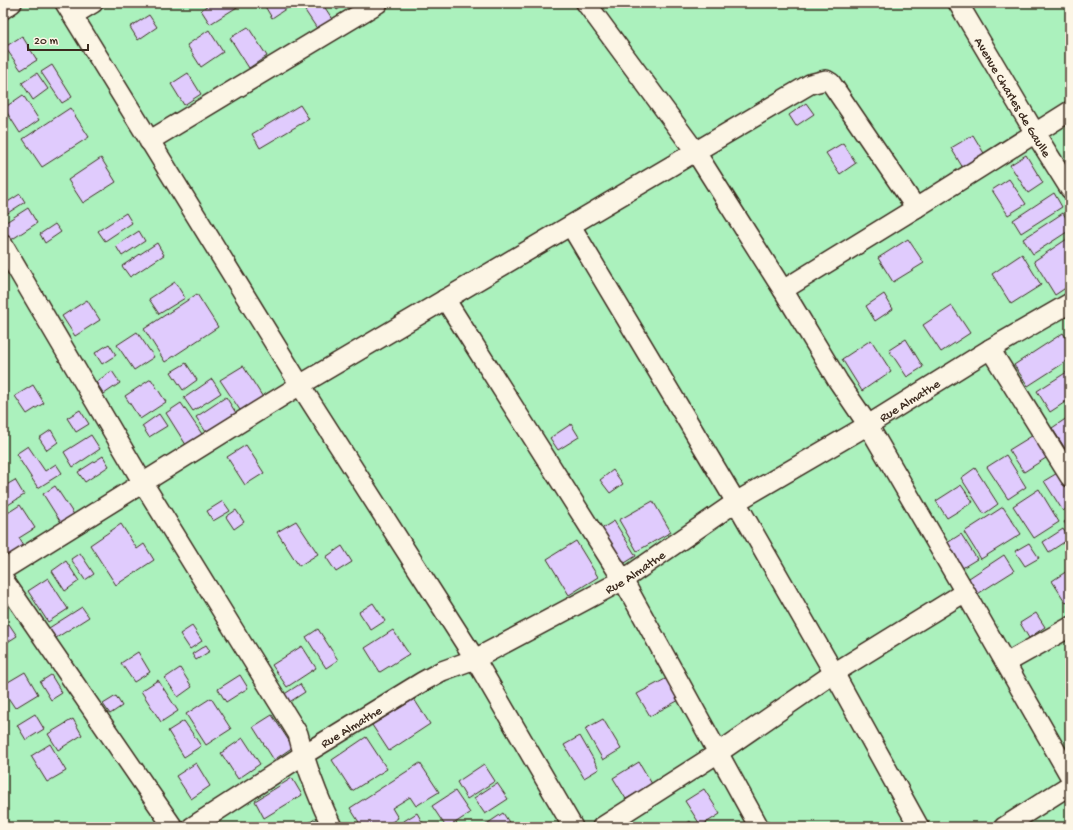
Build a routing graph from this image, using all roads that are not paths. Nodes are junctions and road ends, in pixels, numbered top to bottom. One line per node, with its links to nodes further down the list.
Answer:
1 (12, 3): 6 (street)
2 (93, 3): 7 (street)
3 (378, 3): 10 (street)
4 (586, 3): 11 (street)
5 (958, 3): 9 (street, Avenue Charles de Gaulle)
6 (3, 9)
7 (69, 9): 10 (street)
8 (1070, 111): 9 (street)
9 (1035, 133): 12 (street, Avenue Charles de Gaulle); 13 (street)
10 (149, 141): 20 (street)
11 (694, 151): 13 (street); 14 (street); 16 (street)
12 (1070, 189)
13 (916, 208): 16 (street)
14 (571, 226): 17 (street); 24 (street)
15 (3, 245): 23 (street)
16 (783, 290): 21 (street)
17 (445, 299): 20 (street); 27 (street)
18 (1070, 303): 19 (street, Rue Almathe)
19 (990, 349): 21 (street, Rue Almathe); 22 (street)
20 (300, 385): 23 (street); 30 (street)
21 (868, 425): 24 (street, Rue Almathe); 28 (street)
22 (1070, 477)
23 (143, 483): 25 (street); 34 (street)
24 (736, 502): 27 (street, Rue Almathe); 32 (street)
25 (3, 570)
26 (3, 579): 37 (street)
27 (623, 580): 30 (street, Rue Almathe); 33 (street)
28 (965, 592): 31 (street); 32 (street)
29 (1070, 627): 31 (street)
30 (475, 659): 34 (street, Rue Almathe); 40 (street)
31 (1006, 663): 35 (street)
32 (834, 673): 33 (street); 43 (street)
33 (718, 753): 41 (street); 42 (street)
34 (303, 755): 38 (street, Rue Almathe); 39 (street)
35 (1070, 776)
36 (1070, 785): 44 (street)
37 (173, 827)
38 (192, 827)
39 (332, 827)
40 (573, 827)
41 (602, 827)
42 (759, 827)
43 (919, 827)
44 (1004, 827)

